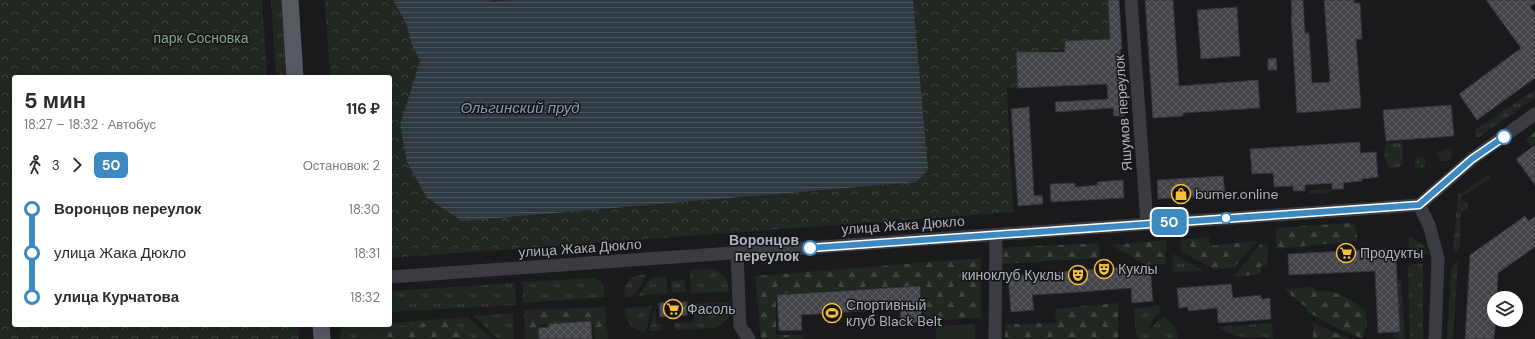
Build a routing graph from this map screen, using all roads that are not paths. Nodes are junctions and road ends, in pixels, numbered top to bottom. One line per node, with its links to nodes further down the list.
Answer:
1 (290, 0): 4 (main road)
2 (300, 0): 5 (main road)
3 (1131, 0): 8 (street, Яшумов переулок)
4 (295, 75)
5 (305, 75)
6 (1535, 114): 7 (street)
7 (1419, 205): 8 (street, улица Жака Дюкло); 18 (street)
8 (1147, 224): 9 (street, улица Жака Дюкло)
9 (996, 235): 10 (street, улица Жака Дюкло); 17 (street)
10 (737, 253): 11 (street, улица Жака Дюкло); 16 (street)
11 (392, 278)
12 (311, 327): 14 (main road)
13 (321, 327): 15 (main road)
14 (311, 339)
15 (322, 339)
16 (749, 339)
17 (995, 339)
18 (1436, 339)

